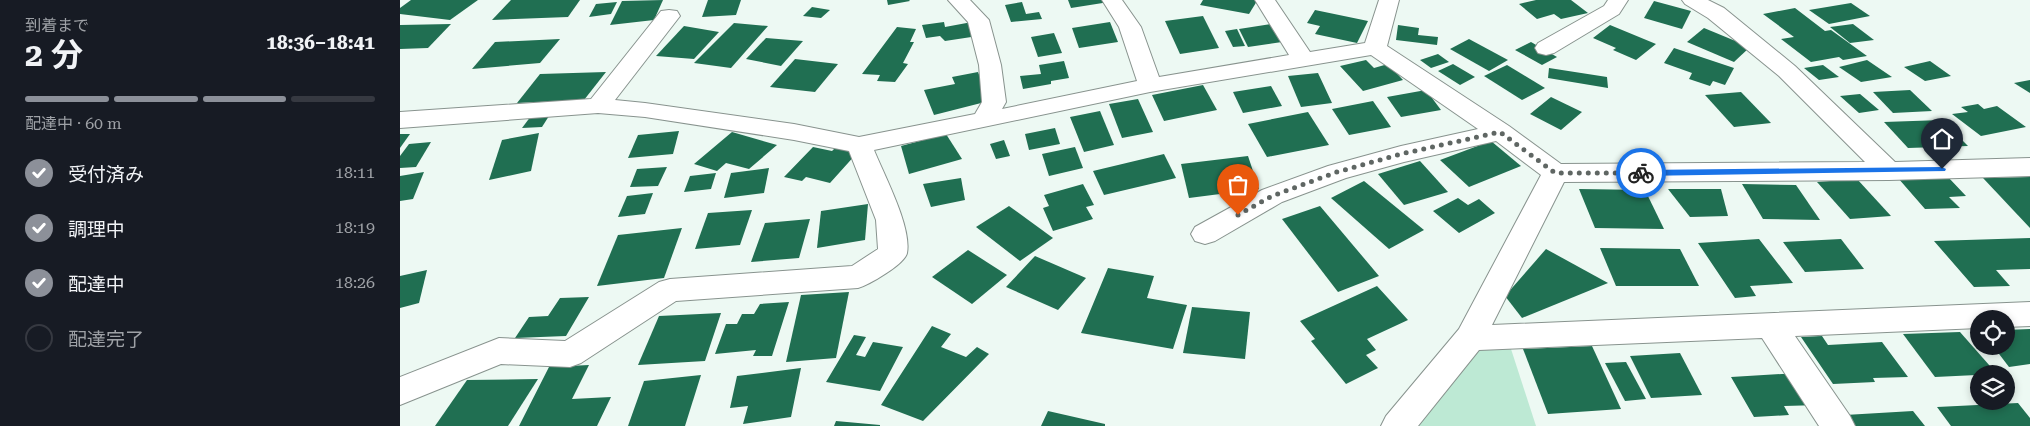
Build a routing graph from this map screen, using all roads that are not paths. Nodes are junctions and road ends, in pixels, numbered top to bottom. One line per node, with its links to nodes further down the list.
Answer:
1 (958, 0): 14 (street)
2 (1112, 0): 11 (street)
3 (1265, 0): 10 (street)
4 (1389, 0): 8 (street)
5 (1618, 0): 9 (street)
6 (1692, 0): 18 (street)
7 (669, 16): 12 (street)
8 (1375, 48): 10 (street); 15 (street)
9 (1546, 48)
10 (1303, 59): 11 (street)
11 (1150, 85): 14 (street)
12 (598, 106): 13 (street); 16 (street)
13 (400, 120)
14 (984, 120): 16 (street)
15 (1500, 132): 19 (street); 20 (street)
16 (858, 145): 24 (street)
17 (2030, 167): 18 (street)
18 (1889, 171): 19 (street)
19 (1555, 173): 23 (street)
20 (1205, 234)
21 (2030, 314): 22 (street)
22 (1770, 325): 23 (street); 26 (street)
23 (1470, 338): 25 (street)
24 (400, 391)
25 (1398, 426)
26 (1838, 426)

